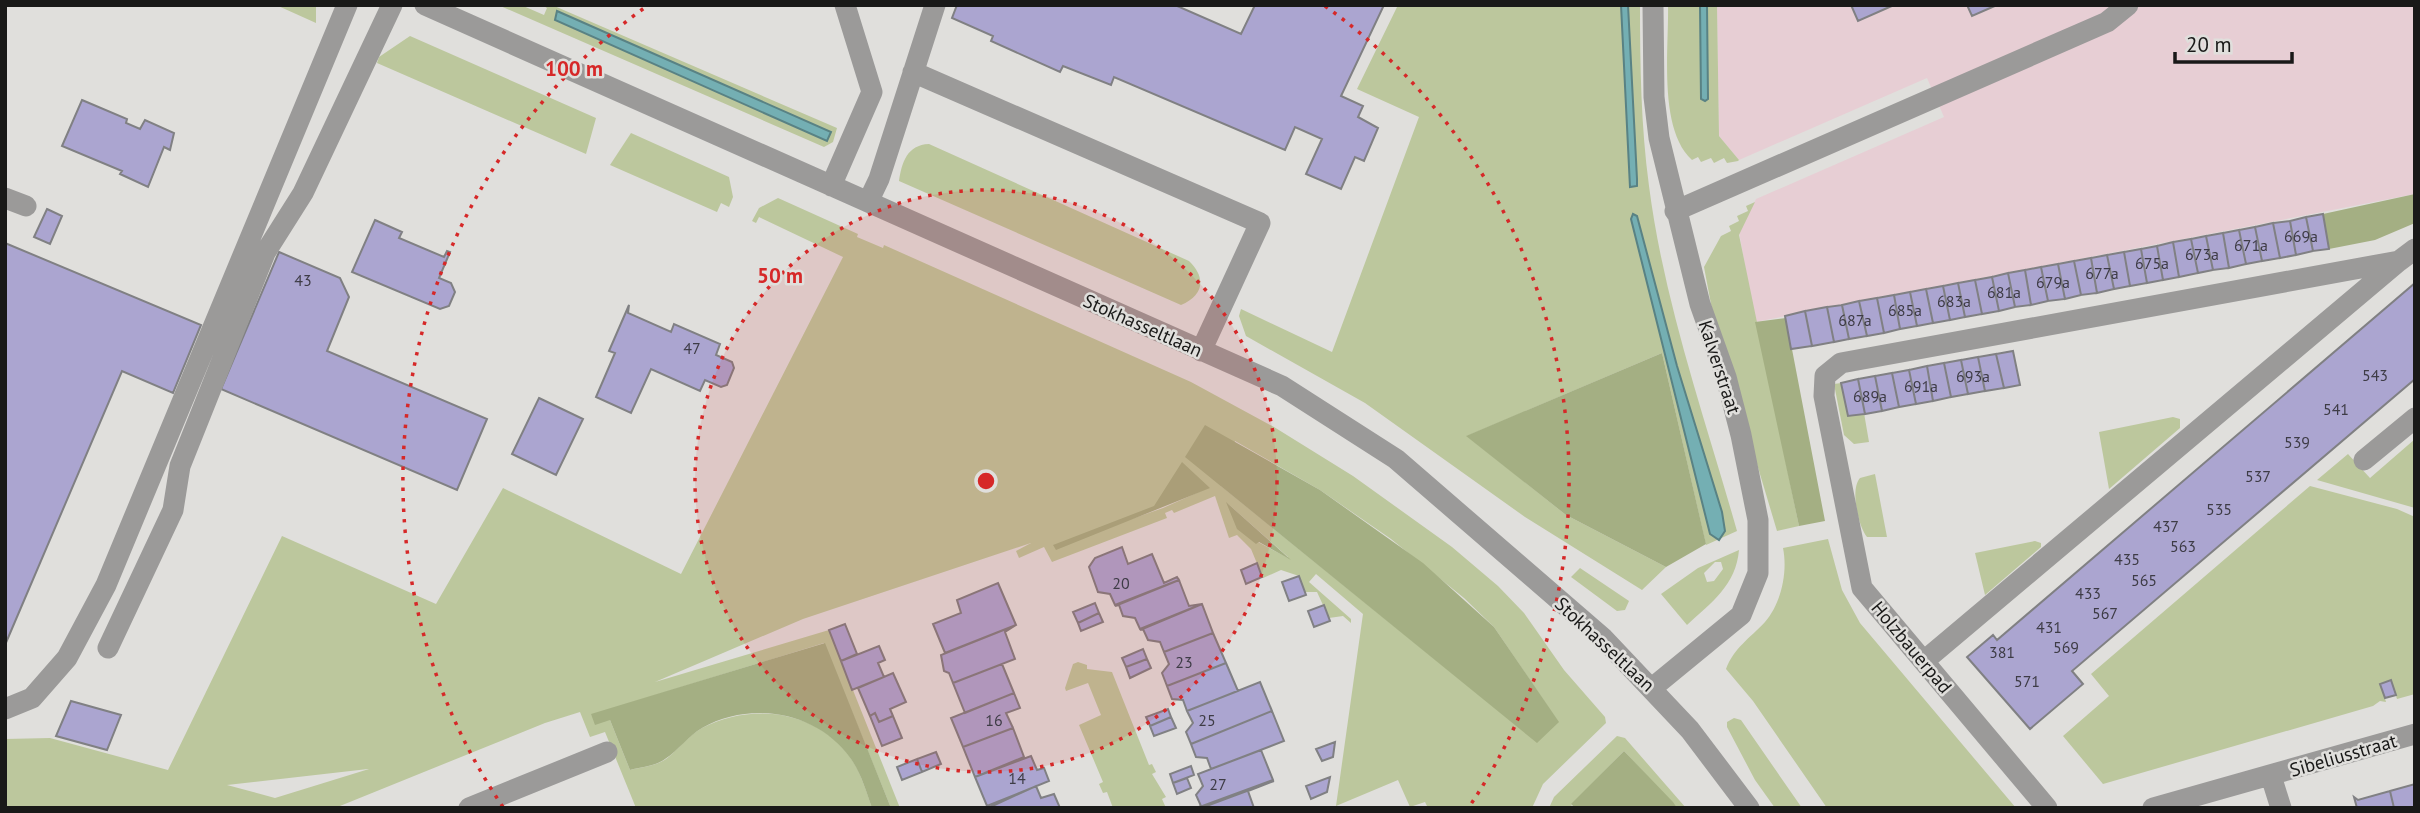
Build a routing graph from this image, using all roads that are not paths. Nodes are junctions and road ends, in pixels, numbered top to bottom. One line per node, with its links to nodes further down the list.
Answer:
1 (347, 5): 21 (street)
2 (392, 5): 18 (street)
3 (426, 5): 9 (street, Stokhasseltlaan)
4 (845, 5): 9 (street)
5 (935, 5): 8 (street)
6 (1653, 5): 13 (street, Kalverstraat)
7 (2128, 5): 13 (street)
8 (913, 72): 11 (street); 15 (street)
9 (831, 186): 11 (street, Stokhasseltlaan)
10 (5, 198): 12 (street)
11 (868, 202): 15 (street, Stokhasseltlaan)
12 (26, 206)
13 (1675, 211): 20 (street, Kalverstraat)
14 (2407, 255): 19 (street); 19 (street, Holzbauerpad)
15 (1200, 351): 20 (street, Stokhasseltlaan)
16 (2415, 418): 17 (street)
17 (2364, 460)
18 (108, 648)
19 (1924, 661): 27 (street, Holzbauerpad)
20 (1653, 688): 26 (street, Stokhasseltlaan)
21 (5, 709)
22 (2415, 734): 24 (street, Sibeliusstraat)
23 (607, 752): 25 (street)
24 (2271, 776): 28 (street, Sibeliusstraat); 29 (street, Sibeliusstraat)
25 (469, 808)
26 (1749, 808)
27 (2048, 808)
28 (2153, 808)
29 (2281, 808)

